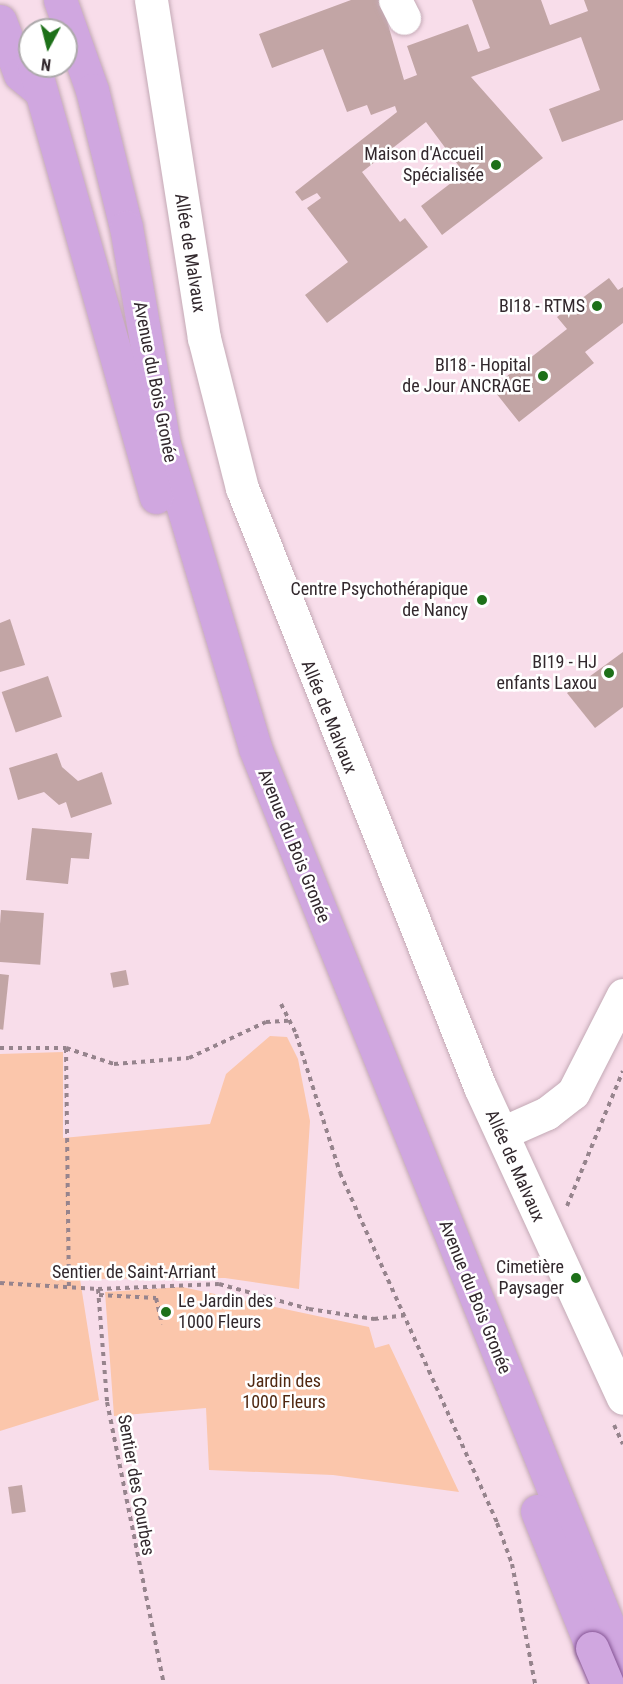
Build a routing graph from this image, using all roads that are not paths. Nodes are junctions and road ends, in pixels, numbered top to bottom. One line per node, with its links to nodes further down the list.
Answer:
1 (12, 0): 4 (main road)
2 (60, 0): 10 (main road, Avenue du Bois Gronée)
3 (150, 0): 8 (street, Allée de Malvaux)
4 (18, 18)
5 (0, 21): 6 (main road)
6 (39, 80): 10 (main road, Avenue du Bois Gronée)
7 (623, 995): 8 (street)
8 (502, 1133): 9 (street, Allée de Malvaux)
9 (623, 1398)
10 (609, 1649): 13 (main road, Avenue du Bois Gronée, bridge)
11 (623, 1671): 12 (street)
12 (589, 1684)
13 (607, 1684)

